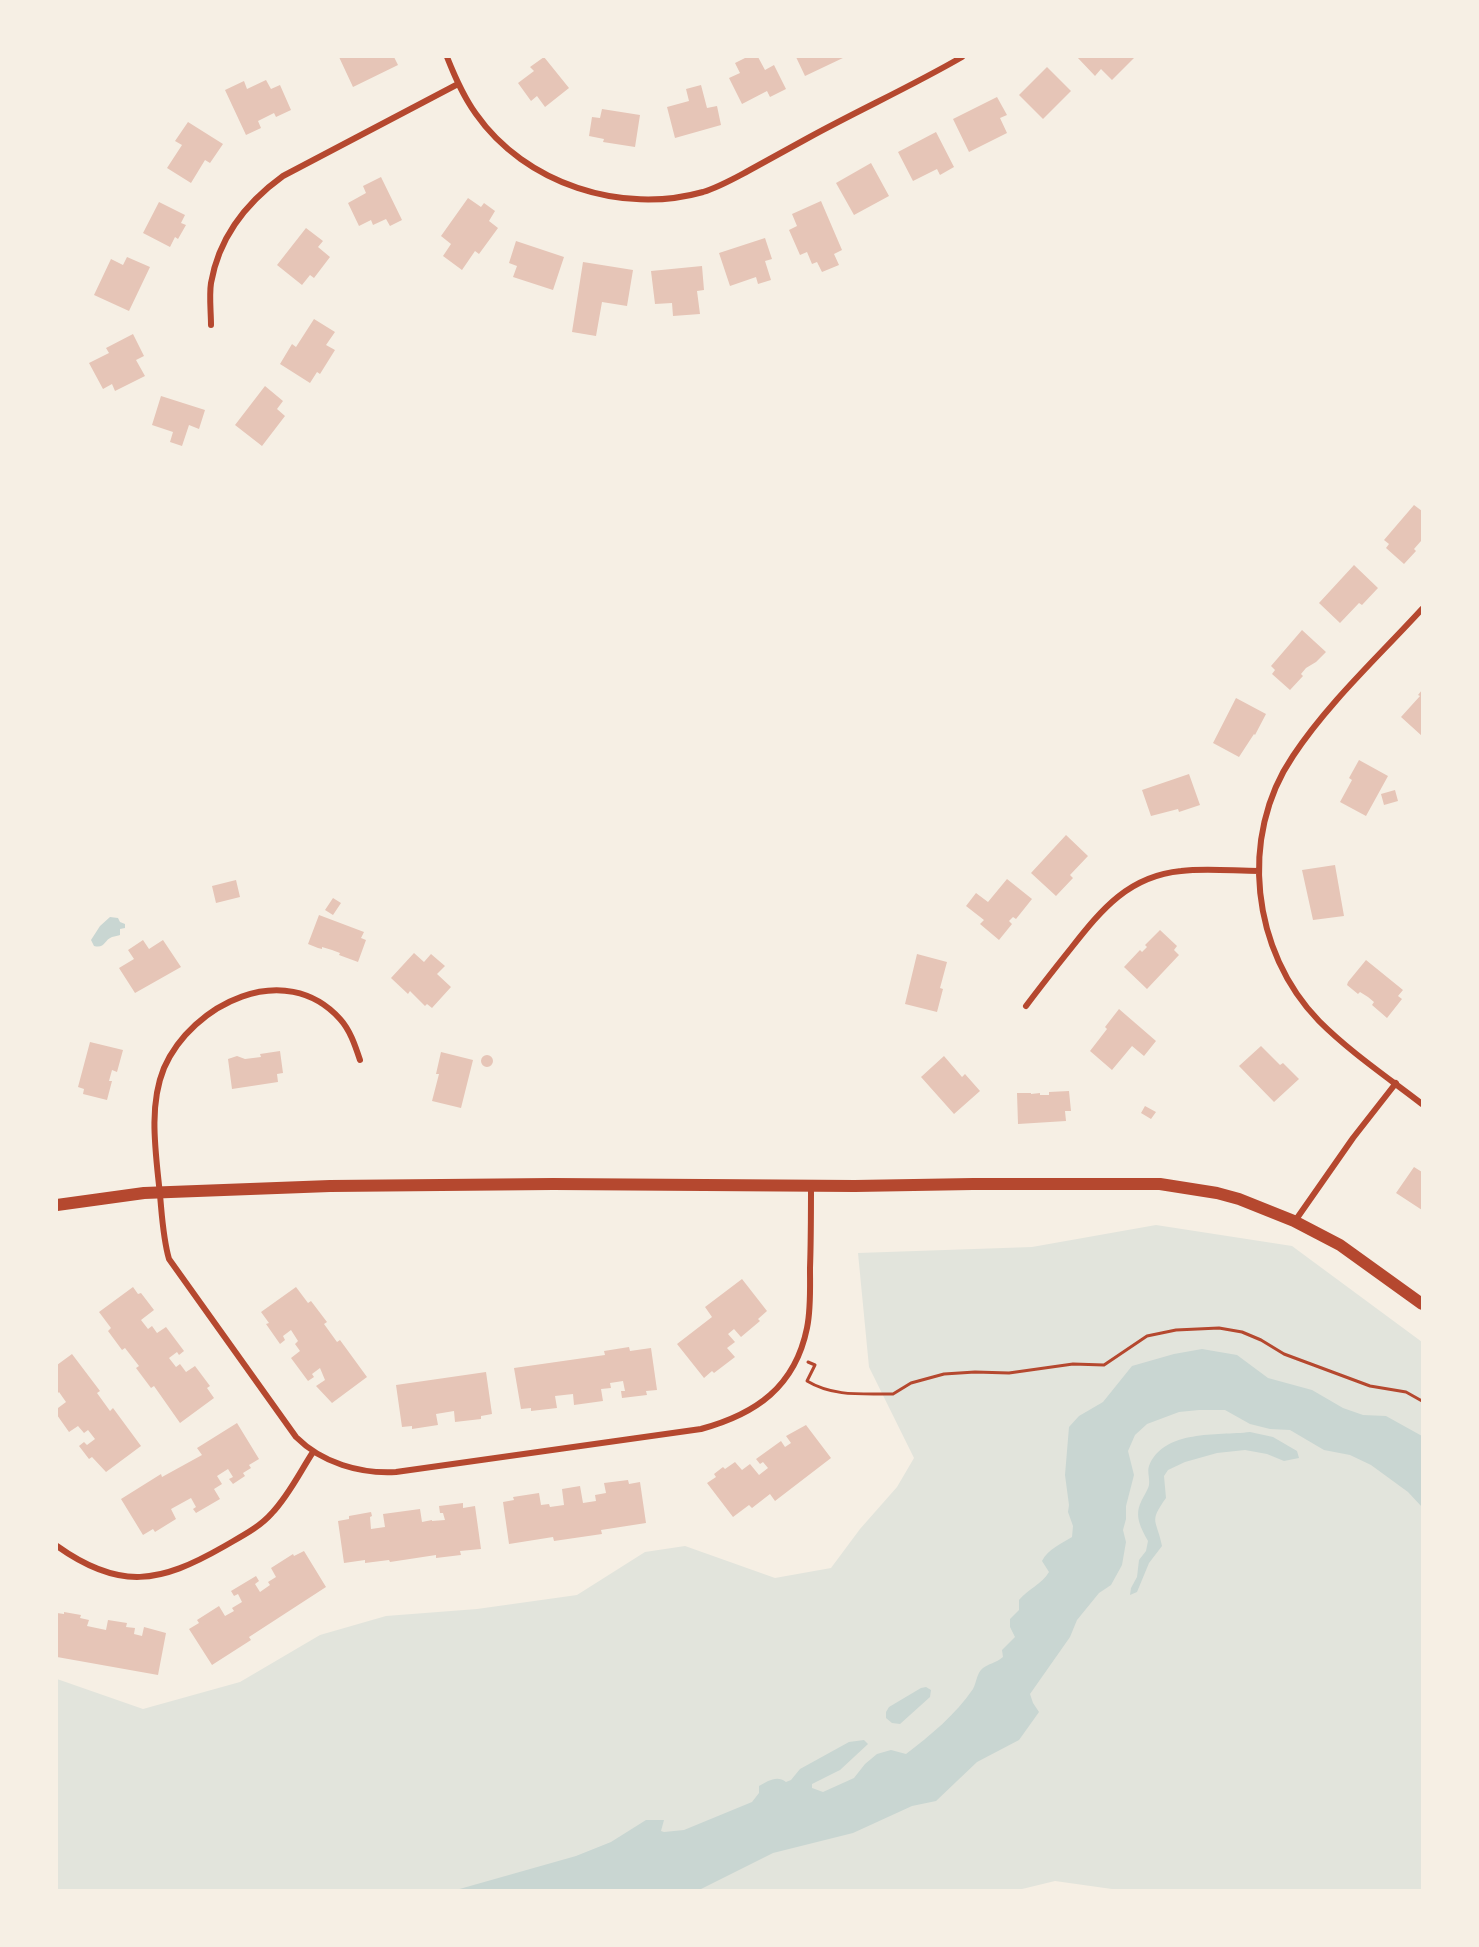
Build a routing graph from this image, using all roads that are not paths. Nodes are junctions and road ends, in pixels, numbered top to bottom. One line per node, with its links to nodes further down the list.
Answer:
1 (447, 57): 3 (street)
2 (962, 57): 3 (street)
3 (458, 84): 4 (street)
4 (211, 325)
5 (1422, 609): 6 (street)
6 (1259, 871): 7 (street); 9 (street)
7 (1026, 1006)
8 (360, 1060): 12 (street)
9 (1395, 1083): 10 (street); 14 (street)
10 (1422, 1104)
11 (811, 1186): 12 (main road); 14 (main road); 16 (street)
12 (160, 1192): 13 (main road); 16 (street)
13 (57, 1205)
14 (1294, 1221): 15 (main road)
15 (1422, 1304)
16 (313, 1452): 17 (street)
17 (57, 1546)

